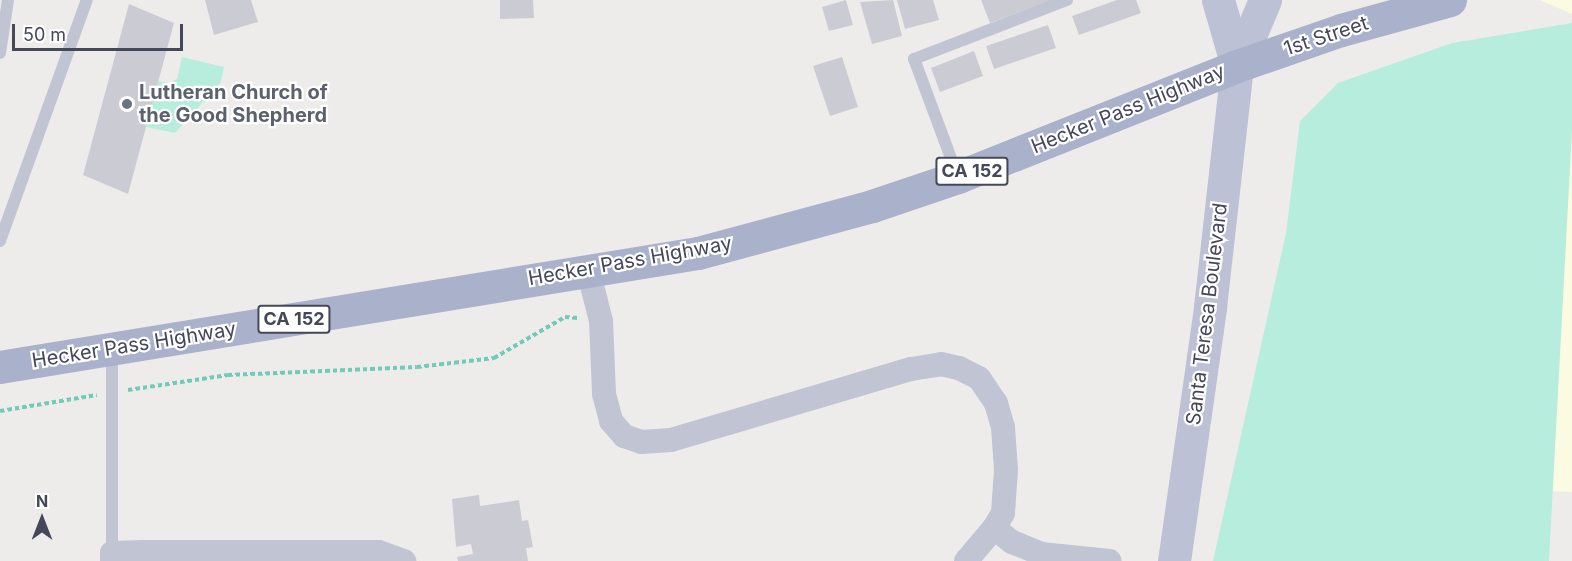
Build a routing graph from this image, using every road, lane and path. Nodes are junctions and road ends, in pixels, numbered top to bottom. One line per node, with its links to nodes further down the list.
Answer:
1 (8, 0): 7 (lane)
2 (87, 0): 10 (lane)
3 (1067, 0): 9 (lane)
4 (1218, 0): 8 (main road, Santa Teresa Boulevard)
5 (1265, 0): 8 (main road, Santa Teresa Boulevard)
6 (1450, 0): 8 (main road, 1st Street / CA 152)
7 (0, 53)
8 (1238, 66): 9 (main road, Hecker Pass Highway / CA 152); 23 (main road, Santa Teresa Boulevard)
9 (958, 177): 11 (main road, Hecker Pass Highway / CA 152)
10 (0, 241)
11 (588, 270): 13 (main road, Hecker Pass Highway / CA 152); 17 (street)
12 (565, 317): 15 (path)
13 (112, 349): 14 (main road, Hecker Pass Highway / CA 152); 15 (lane)
14 (0, 367)
15 (114, 392): 16 (path); 18 (lane)
16 (0, 411)
17 (994, 528): 19 (street); 21 (street)
18 (112, 557): 20 (street)
19 (1066, 559): 22 (street)
20 (404, 561)
21 (966, 561)
22 (1110, 561)
23 (1174, 561)

